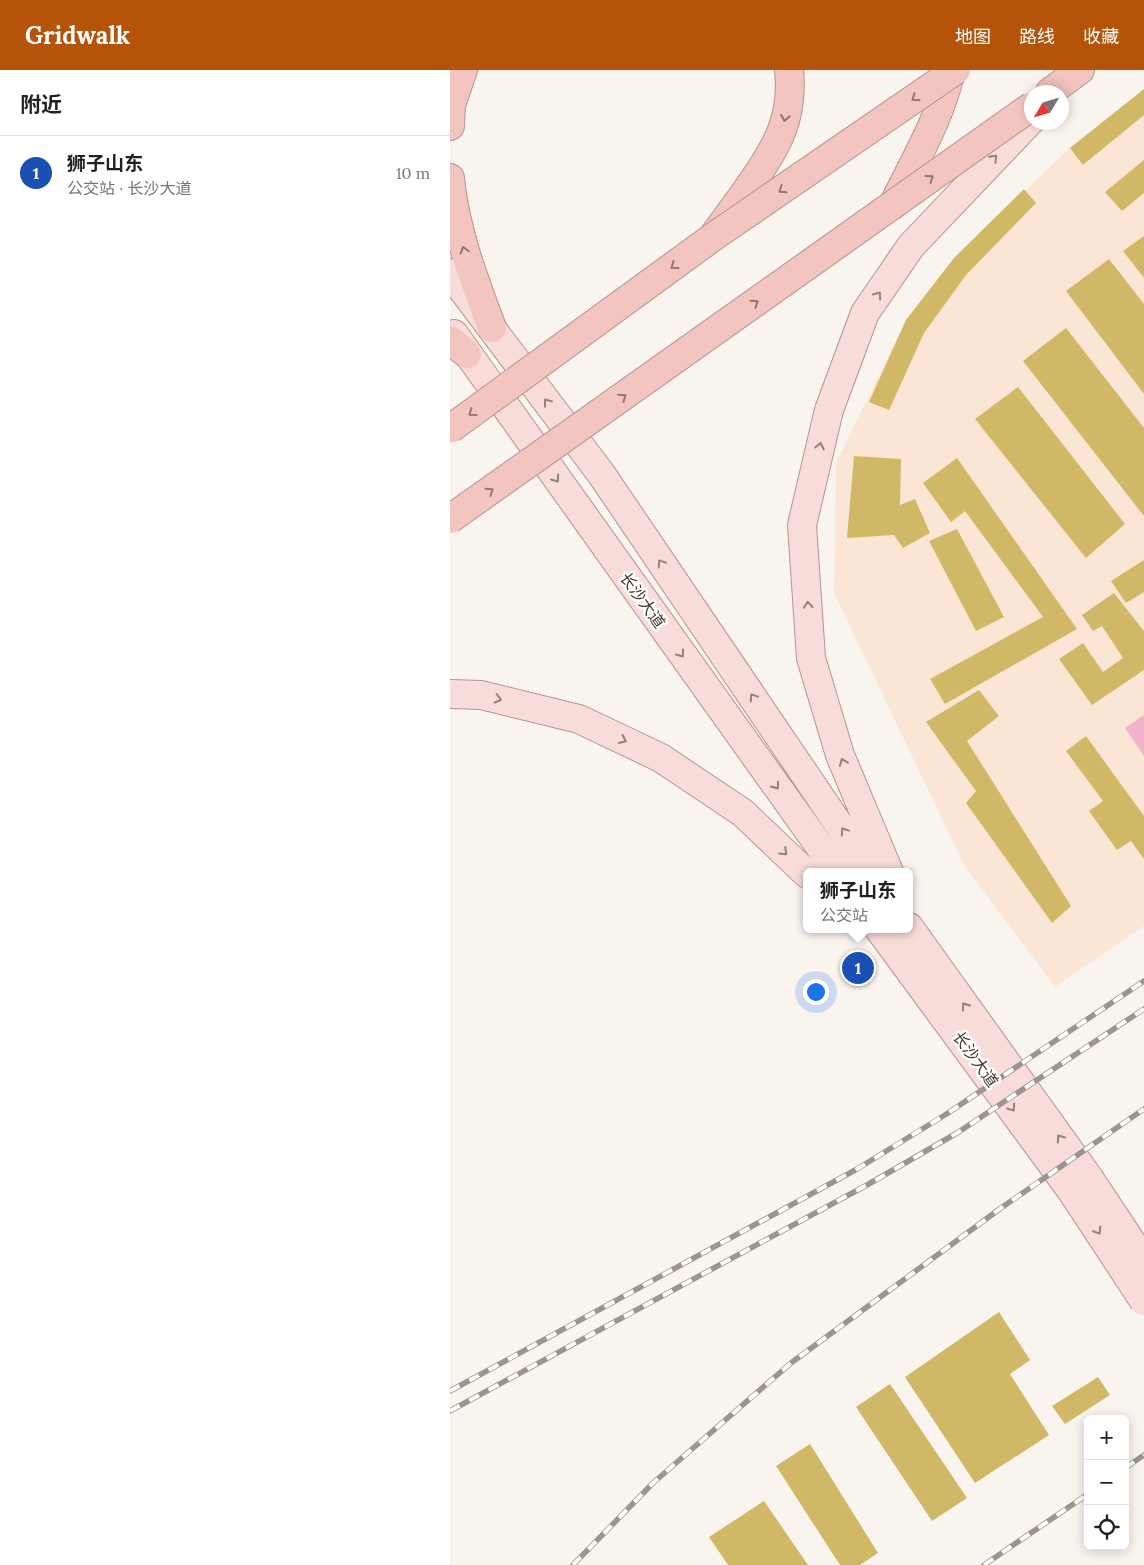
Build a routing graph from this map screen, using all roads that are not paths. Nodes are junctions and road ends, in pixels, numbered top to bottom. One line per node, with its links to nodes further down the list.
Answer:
1 (463, 70): 6 (highway)
2 (790, 70): 10 (highway, one-way to 10)
3 (951, 70): 9 (highway, bridge)
4 (956, 70): 10 (highway, one-way to 10, bridge)
5 (1024, 112): 9 (highway, one-way to 5, bridge)
6 (450, 126)
7 (1024, 127): 20 (main road, one-way to 7)
8 (450, 178): 13 (highway, one-way to 8)
9 (893, 205): 16 (highway, one-way to 9, bridge)
10 (713, 237): 15 (highway, one-way to 15, bridge)
11 (450, 273): 13 (main road)
12 (450, 328): 14 (main road, 长沙大道)
13 (492, 328): 19 (main road, one-way to 13)
14 (458, 347): 18 (main road, 长沙大道, one-way to 18)
15 (450, 429)
16 (450, 519)
17 (450, 694): 21 (main road, one-way to 21)
18 (835, 868)
19 (868, 868)
20 (887, 868)
21 (803, 870)
22 (913, 931): 26 (main road, one-way to 22)
23 (869, 933): 25 (main road)
24 (882, 933): 25 (main road, 长沙大道)
25 (908, 971): 26 (main road, 长沙大道, one-way to 26)
26 (1080, 1184): 27 (main road, bridge); 28 (main road, one-way to 28, bridge)
27 (1144, 1261)
28 (1144, 1301)

